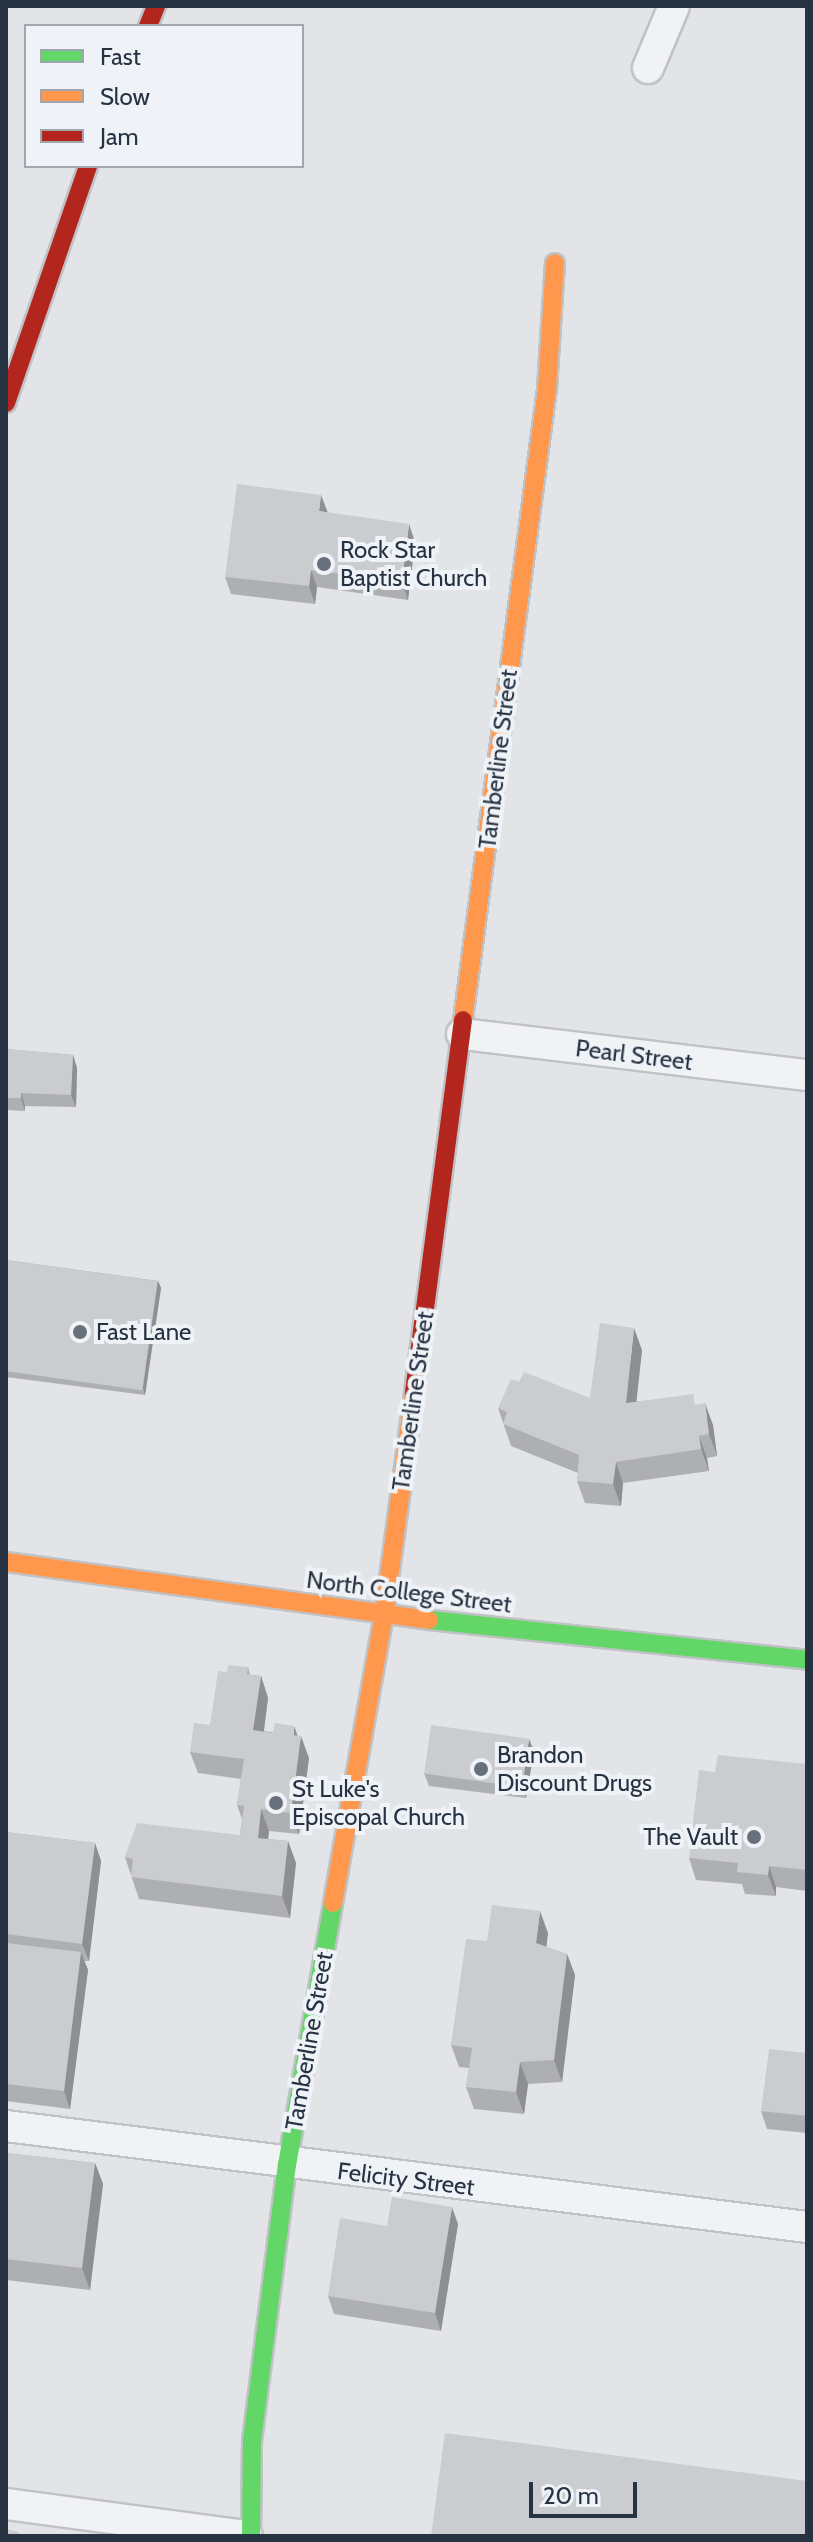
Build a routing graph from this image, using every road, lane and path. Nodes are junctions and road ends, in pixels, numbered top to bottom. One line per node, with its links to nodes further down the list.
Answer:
1 (674, 6): 2 (street)
2 (648, 68)
3 (87, 168): 5 (street)
4 (555, 263): 6 (street, Tamberline Street)
5 (6, 403)
6 (462, 1034): 7 (street, Pearl Street); 9 (street, Tamberline Street)
7 (807, 1075)
8 (6, 1562): 9 (street, North College Street)
9 (384, 1615): 10 (street, North College Street); 12 (street, Tamberline Street)
10 (807, 1660)
11 (6, 2126): 12 (street, Felicity Street)
12 (287, 2165): 13 (street, Felicity Street); 15 (street, Tamberline Street)
13 (807, 2227)
14 (6, 2504): 15 (street)
15 (249, 2536)

